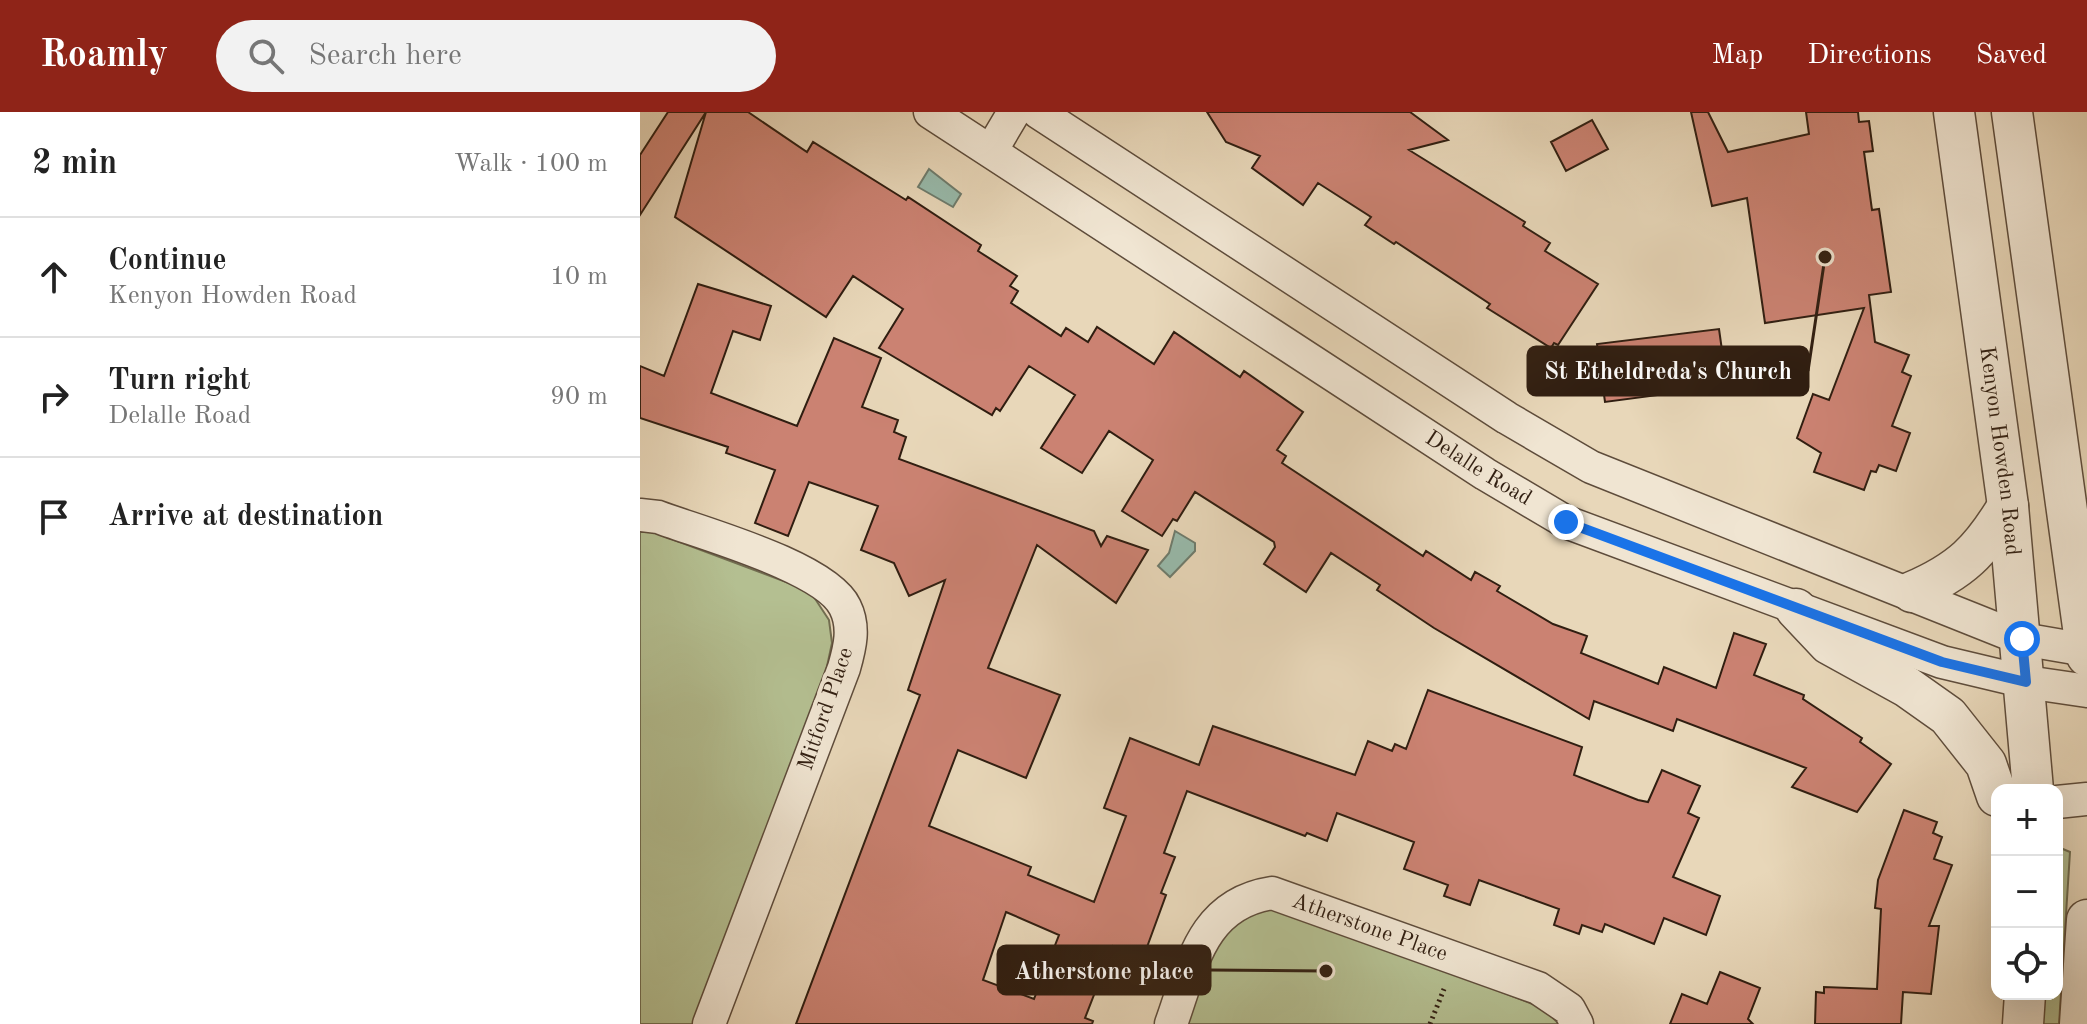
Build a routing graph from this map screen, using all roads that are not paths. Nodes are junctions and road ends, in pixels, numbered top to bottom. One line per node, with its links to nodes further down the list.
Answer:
1 (930, 112): 6 (street, Delalle Road)
2 (1014, 112): 6 (street)
3 (1038, 112): 9 (street)
4 (1954, 112): 7 (street, Kenyon Howden Road)
5 (2012, 112): 12 (street)
6 (991, 151): 10 (street, Delalle Road)
7 (2008, 506): 9 (street); 11 (street, Kenyon Howden Road)
8 (640, 515): 21 (street, Mitford Place)
9 (1912, 592): 11 (street)
10 (1796, 609): 13 (street, Delalle Road); 15 (street)
11 (2022, 639): 12 (street); 13 (street, Kenyon Howden Road)
12 (2087, 653)
13 (2026, 682): 14 (street, Delalle Road); 16 (street, Kenyon Howden Road)
14 (2087, 691)
15 (1993, 784)
16 (2033, 784)
17 (2087, 799): 18 (street)
18 (2063, 801)
19 (2087, 920): 25 (street)
20 (2025, 1000): 24 (street)
21 (709, 1024)
22 (1171, 1024): 23 (street, Atherstone Place)
23 (1577, 1024)
24 (2023, 1024)
25 (2080, 1024)

